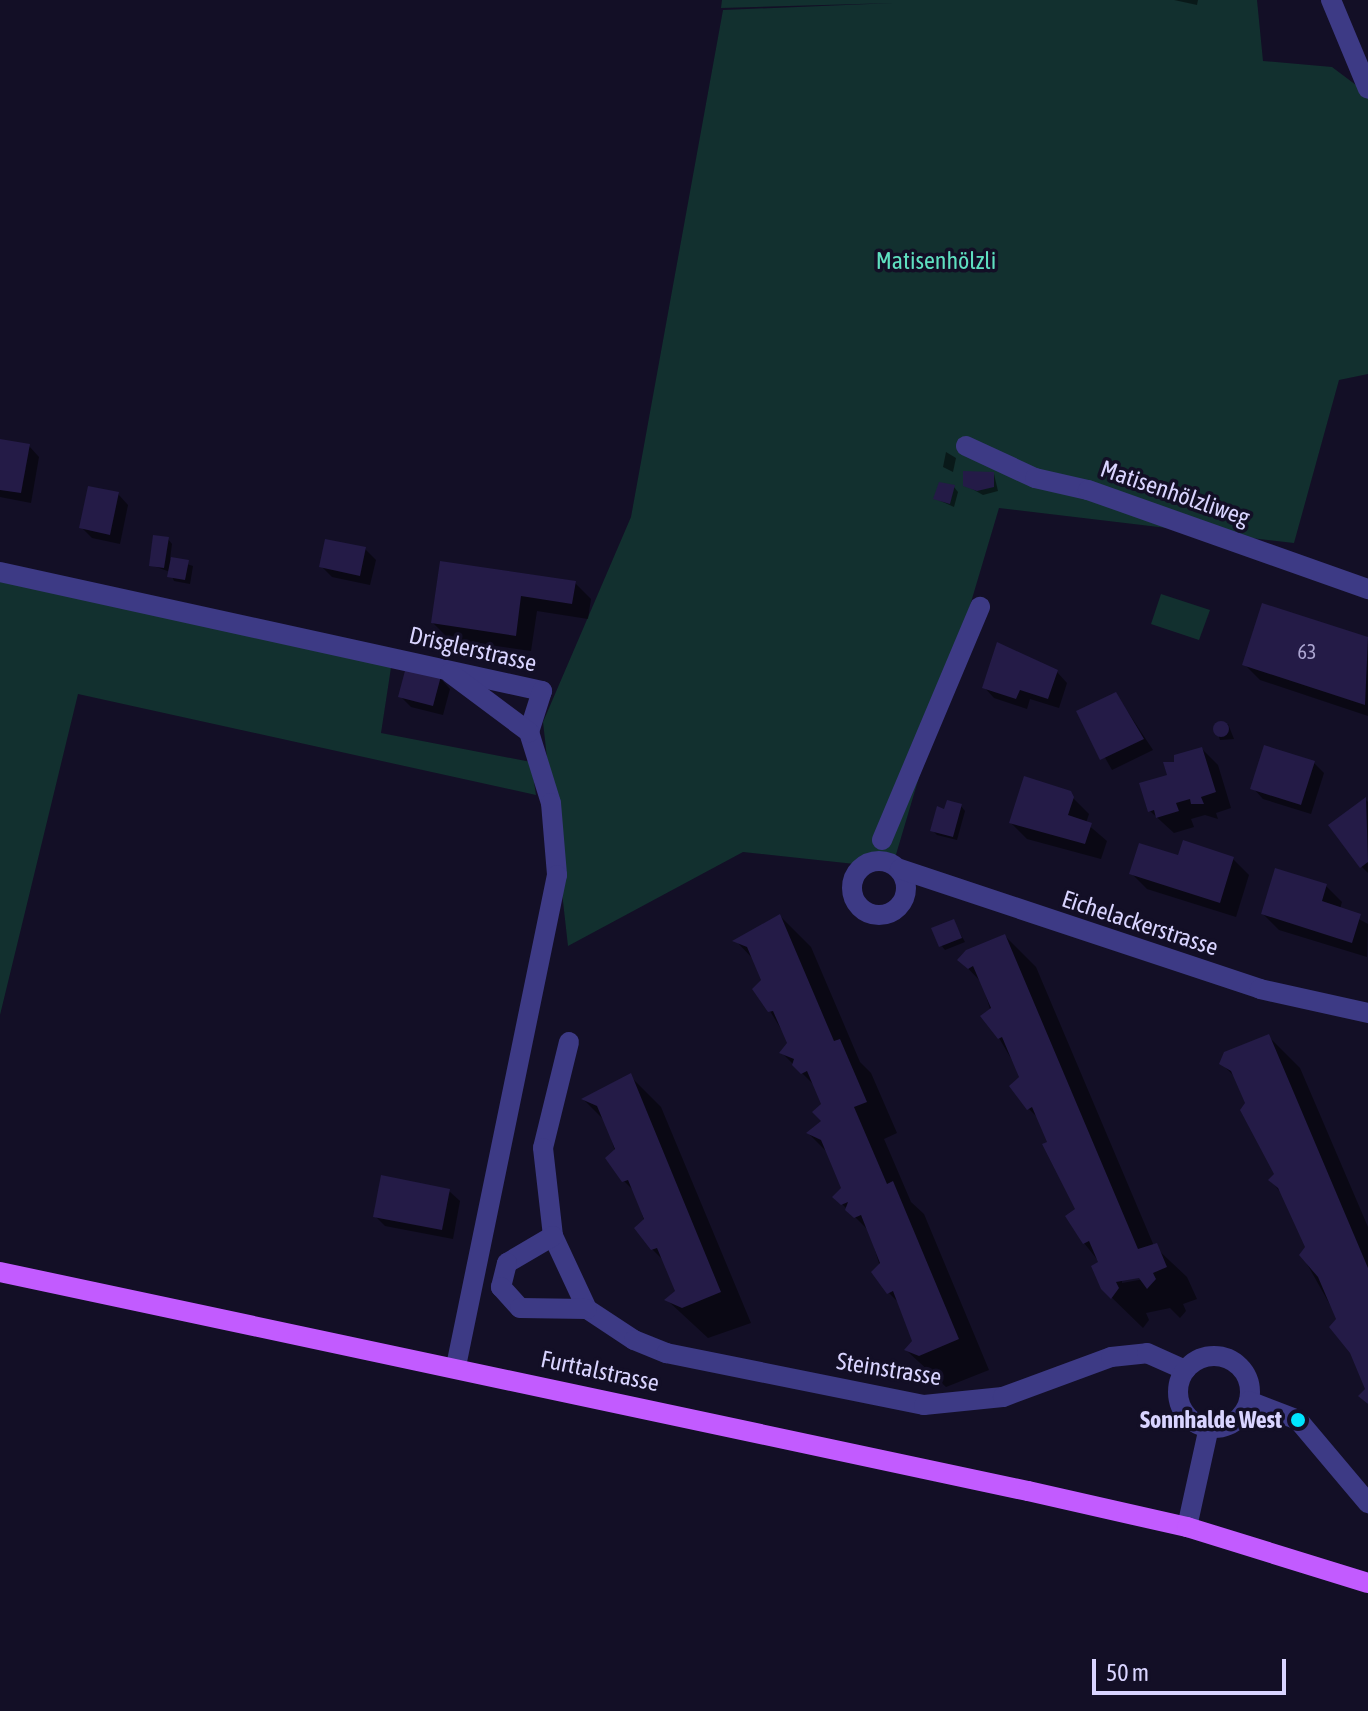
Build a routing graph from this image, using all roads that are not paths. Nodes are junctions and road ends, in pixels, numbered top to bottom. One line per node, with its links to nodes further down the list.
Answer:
1 (1331, 0): 2 (street)
2 (1368, 89)
3 (966, 446): 5 (street, Matisenhölzliweg)
4 (0, 572): 7 (street, Drisglerstrasse)
5 (1368, 589)
6 (980, 607): 9 (street)
7 (444, 668): 8 (street); 8 (street, Drisglerstrasse)
8 (529, 732): 16 (street)
9 (882, 840)
10 (900, 869): 11 (street, Eichelackerstrasse)
11 (1368, 1013)
12 (569, 1042): 13 (street)
13 (553, 1236): 15 (street); 15 (street)
14 (0, 1272): 16 (main road, Furttalstrasse)
15 (587, 1309): 17 (street, Steinstrasse)
16 (456, 1366): 21 (main road, Furttalstrasse)
17 (1185, 1370): 18 (street); 19 (street)
18 (1249, 1401): 19 (street); 20 (street)
19 (1209, 1427): 21 (street)
20 (1368, 1503)
21 (1187, 1527): 22 (main road, Furttalstrasse)
22 (1368, 1583)

